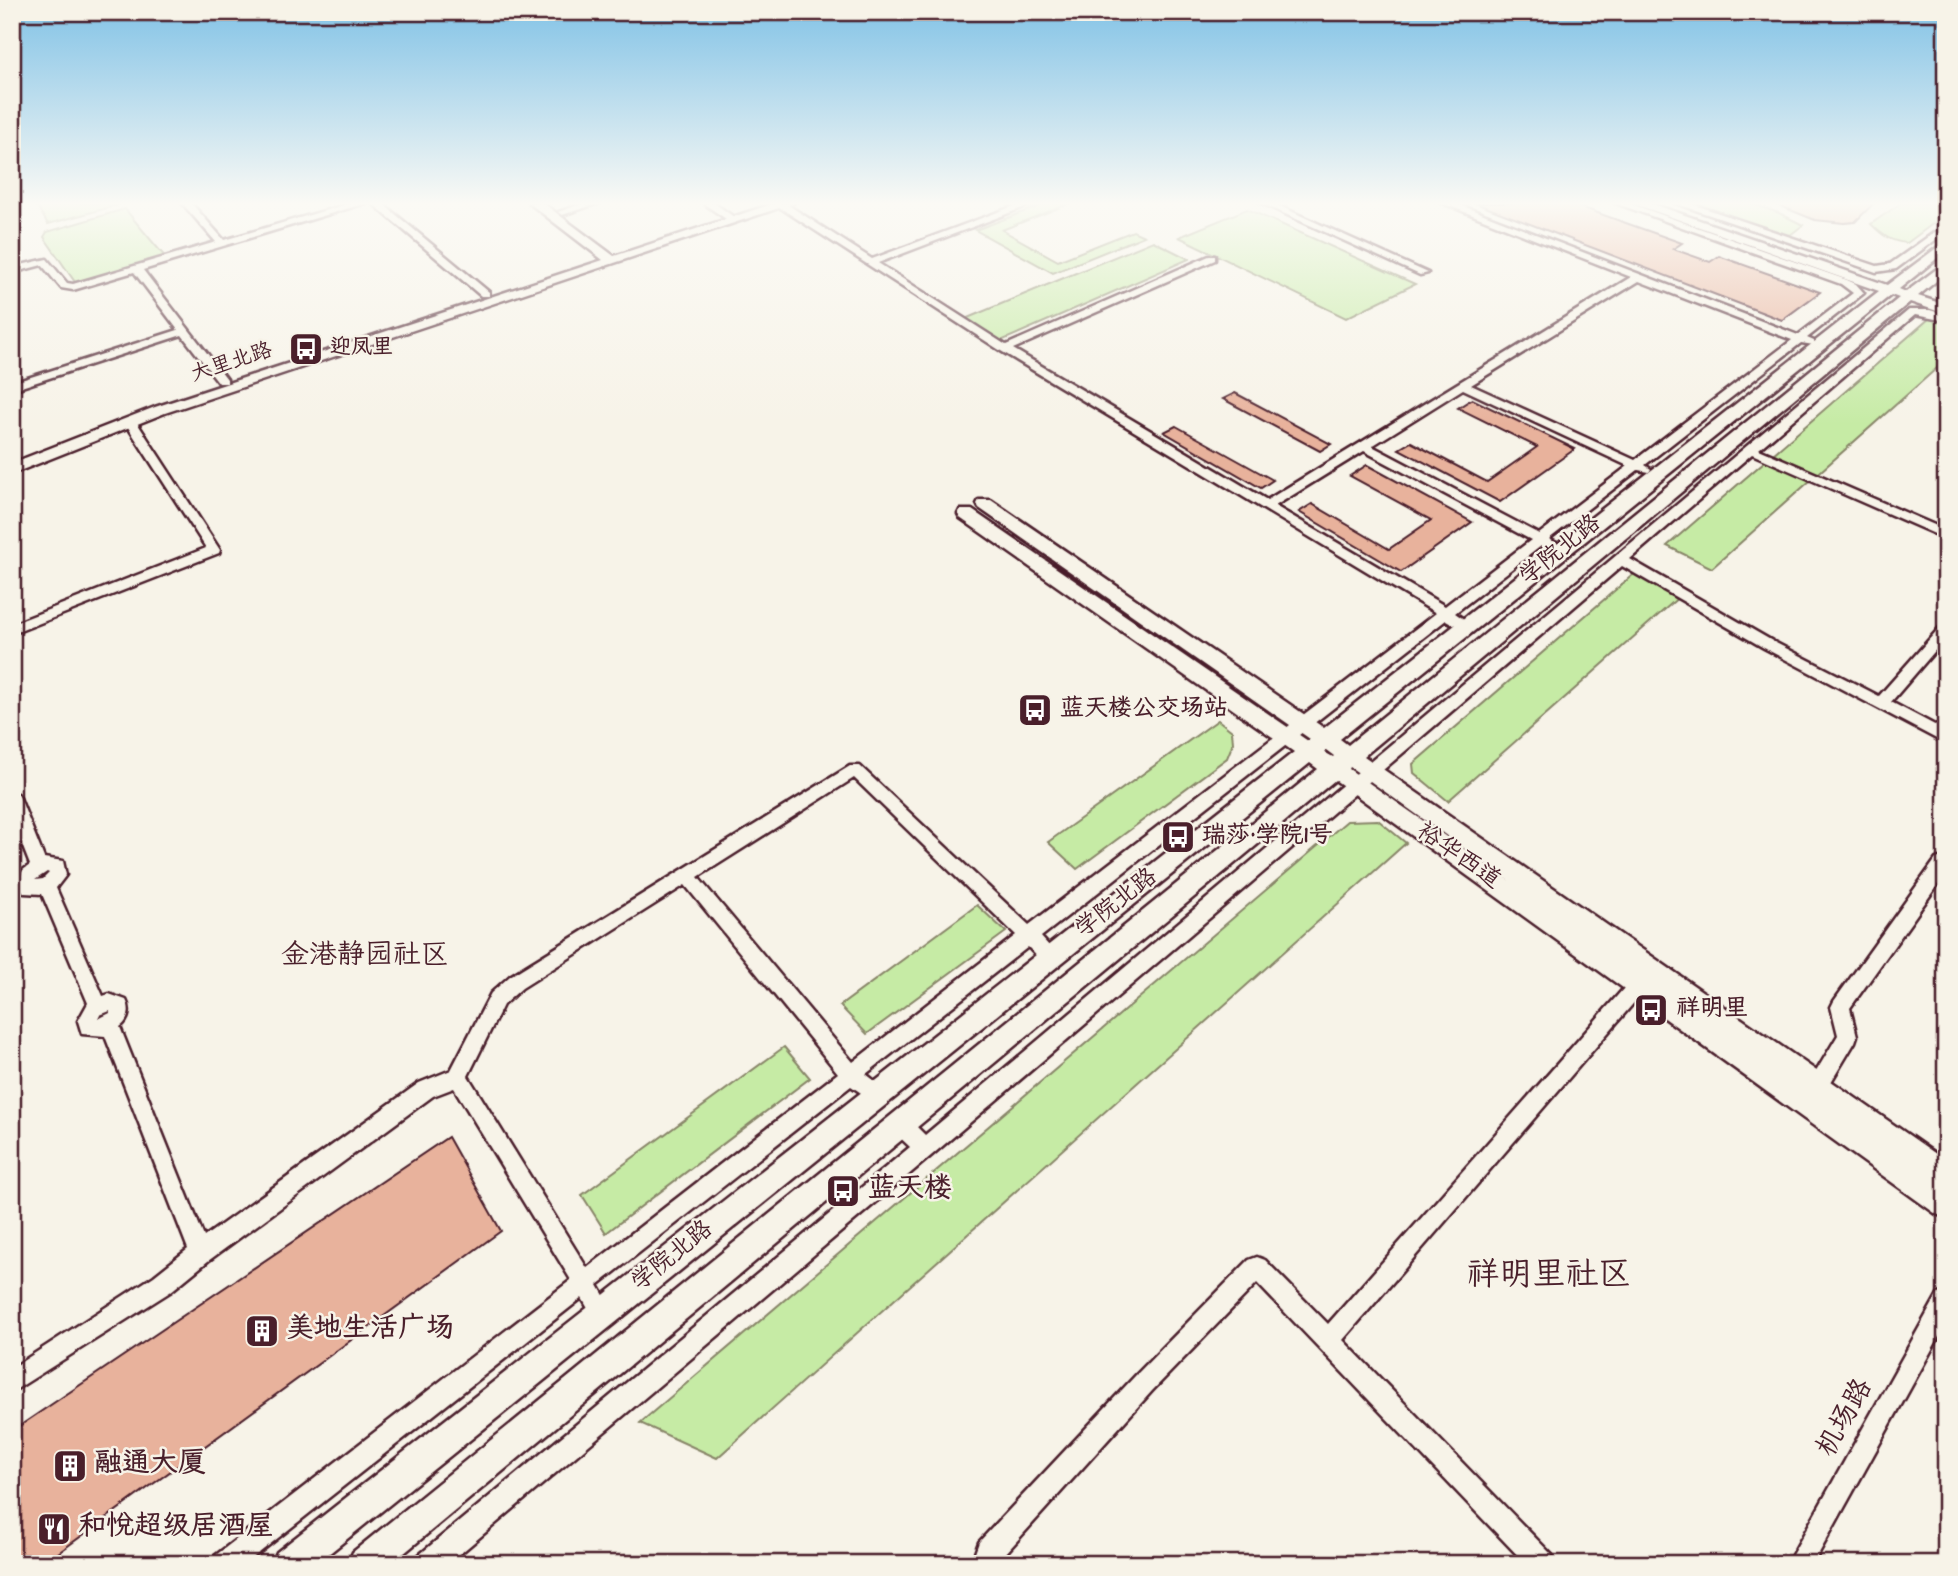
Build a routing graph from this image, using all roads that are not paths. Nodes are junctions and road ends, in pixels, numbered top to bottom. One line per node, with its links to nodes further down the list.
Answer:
1 (56, 277): 2 (street)
2 (112, 277)
3 (143, 277): 21 (street)
4 (463, 277): 18 (street)
5 (473, 277): 18 (street)
6 (547, 277): 18 (main road, 大里北路)
7 (555, 277): 28 (main road, 大里北路)
8 (895, 277): 24 (street)
9 (1170, 277): 24 (street)
10 (1638, 277): 22 (street); 26 (street)
11 (1826, 277): 22 (street)
12 (1860, 277): 16 (main road)
13 (1863, 277): 16 (main road)
14 (1905, 277): 16 (main road, 学院北路)
15 (1934, 277): 17 (main road, 学院北路)
16 (1892, 287): 17 (main road); 23 (main road, 学院北路)
17 (1913, 294): 19 (main road); 20 (main road); 35 (main road, 学院北路)
18 (485, 295): 25 (main road, 大里北路)
19 (1946, 302)
20 (1940, 313): 30 (street)
21 (185, 331): 25 (street); 27 (street)
22 (1801, 340): 23 (street); 32 (street)
23 (1818, 346): 34 (main road, 学院北路)
24 (1005, 349): 38 (street)
25 (223, 381): 31 (main road, 大里北路)
26 (1463, 385): 29 (street); 32 (street)
27 (12, 387)
28 (130, 421): 33 (main road, 大里北路); 46 (street)
29 (1363, 446): 38 (street); 41 (street)
30 (1752, 450): 36 (street); 40 (street)
31 (12, 460)
32 (1638, 466): 34 (street); 41 (street)
33 (12, 470)
34 (1657, 475): 35 (main road); 42 (main road, 学院北路)
35 (1679, 486): 36 (street); 54 (main road, 学院北路)
36 (1699, 495): 43 (street)
37 (985, 504): 49 (main road, 裕华西道)
38 (1266, 506): 44 (street)
39 (966, 513): 50 (main road, 裕华西道)
40 (1946, 535)
41 (1541, 541): 42 (street); 44 (street)
42 (1561, 551): 45 (main road, 学院北路)
43 (1621, 560): 48 (street); 55 (street)
44 (1446, 613): 45 (street); 49 (street)
45 (1467, 626): 52 (main road, 学院北路)
46 (12, 629)
47 (1946, 629): 48 (street)
48 (1881, 704): 51 (street)
49 (1303, 724): 50 (street); 52 (main road, 裕华西道)
50 (1285, 737): 53 (main road, 裕华西道); 62 (street)
51 (1946, 738)
52 (1325, 739): 53 (main road, 学院北路); 54 (main road, 裕华西道)
53 (1308, 753): 54 (main road, 裕华西道); 63 (main road, 学院北路)
54 (1340, 762): 55 (main road, 裕华西道); 69 (main road, 学院北路)
55 (1362, 778): 64 (main road, 裕华西道); 68 (main road, 裕华西道); 70 (street)
56 (12, 798): 58 (street)
57 (1946, 866): 68 (street)
58 (39, 867): 60 (street); 61 (street)
59 (686, 875): 62 (street); 65 (street); 66 (street)
60 (47, 886): 61 (street); 73 (street)
61 (20, 890)
62 (1027, 937): 63 (street); 65 (street)
63 (1050, 957): 67 (main road, 学院北路)
64 (1639, 985): 68 (main road, 裕华西道); 77 (street)
65 (852, 1075): 67 (street); 74 (street)
66 (458, 1077): 73 (street); 74 (street)
67 (877, 1095): 69 (main road); 76 (main road, 学院北路)
68 (1812, 1095): 71 (main road, 裕华西道); 72 (main road, 裕华西道)
69 (900, 1124): 70 (street); 81 (main road, 学院北路)
70 (925, 1148): 82 (street)
71 (1946, 1177)
72 (1946, 1204)
73 (200, 1253): 78 (street)
74 (584, 1283): 76 (street); 79 (street)
75 (1946, 1302): 85 (street, 机场路)
76 (603, 1313): 80 (main road, 学院北路)
77 (1328, 1340): 83 (street); 84 (street)
78 (12, 1381)
79 (225, 1564)
80 (289, 1564)
81 (365, 1564)
82 (428, 1564)
83 (983, 1564)
84 (1544, 1564)
85 (1799, 1564)

